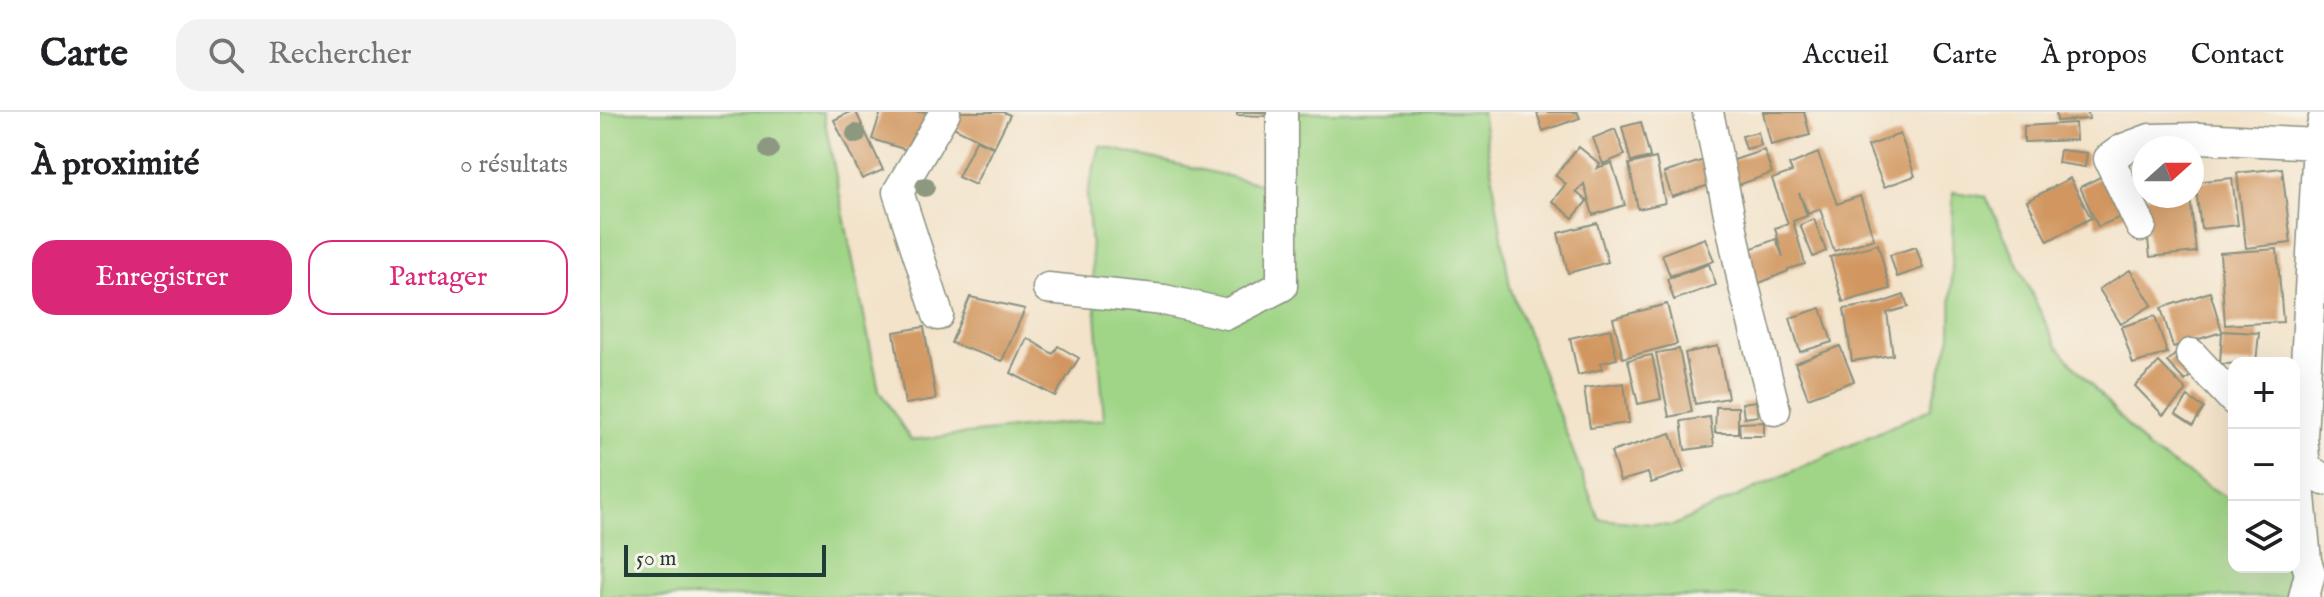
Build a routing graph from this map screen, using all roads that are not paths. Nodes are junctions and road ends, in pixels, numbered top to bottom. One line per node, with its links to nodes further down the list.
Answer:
1 (945, 112): 8 (street)
2 (1282, 112): 6 (street)
3 (1708, 112): 11 (street)
4 (2321, 131): 5 (street); 7 (street)
5 (2141, 226)
6 (1048, 288)
7 (2318, 300): 12 (street)
8 (938, 315)
9 (2191, 354): 10 (street)
10 (2228, 394)
11 (1775, 410)
12 (2299, 429)
13 (2300, 445): 14 (street)
14 (2308, 484): 15 (street)
15 (2304, 597)

